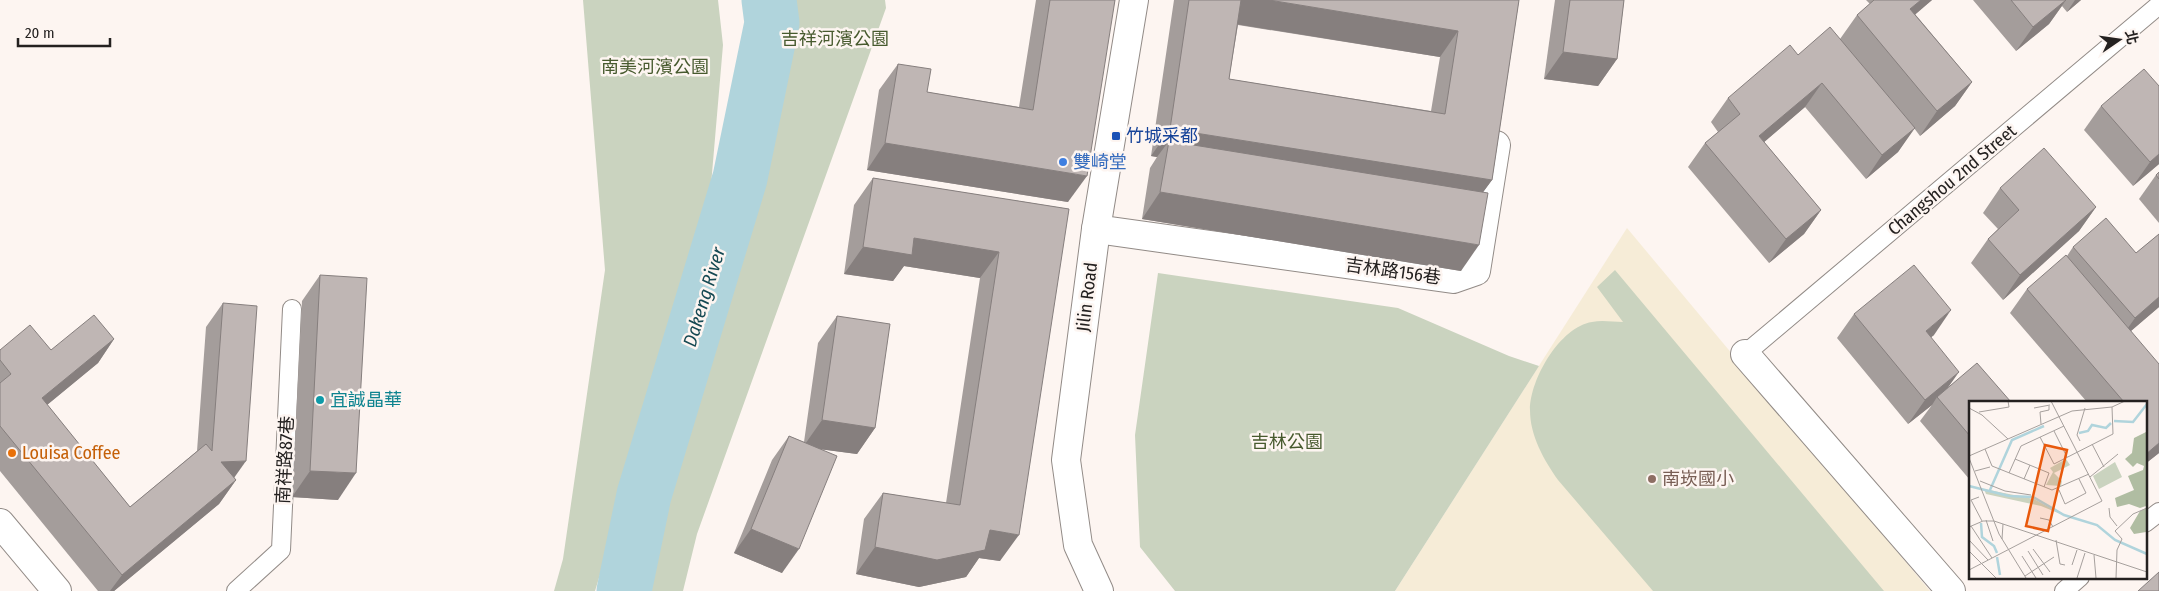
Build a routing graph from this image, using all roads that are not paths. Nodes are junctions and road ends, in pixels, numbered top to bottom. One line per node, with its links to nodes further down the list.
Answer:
1 (1134, 0): 4 (street, Jilin Road)
2 (2159, 5): 6 (lane, Changshou 2nd Street)
3 (1500, 116): 4 (street, 吉林路156巷)
4 (1096, 228): 13 (street, Jilin Road)
5 (292, 309): 12 (lane, 南祥路87巷)
6 (1745, 354): 14 (street)
7 (2159, 512): 9 (lane)
8 (0, 523): 11 (street)
9 (2146, 523)
10 (2079, 578): 15 (lane)
11 (57, 591)
12 (236, 591)
13 (1099, 591)
14 (1951, 591)
15 (2064, 591)

